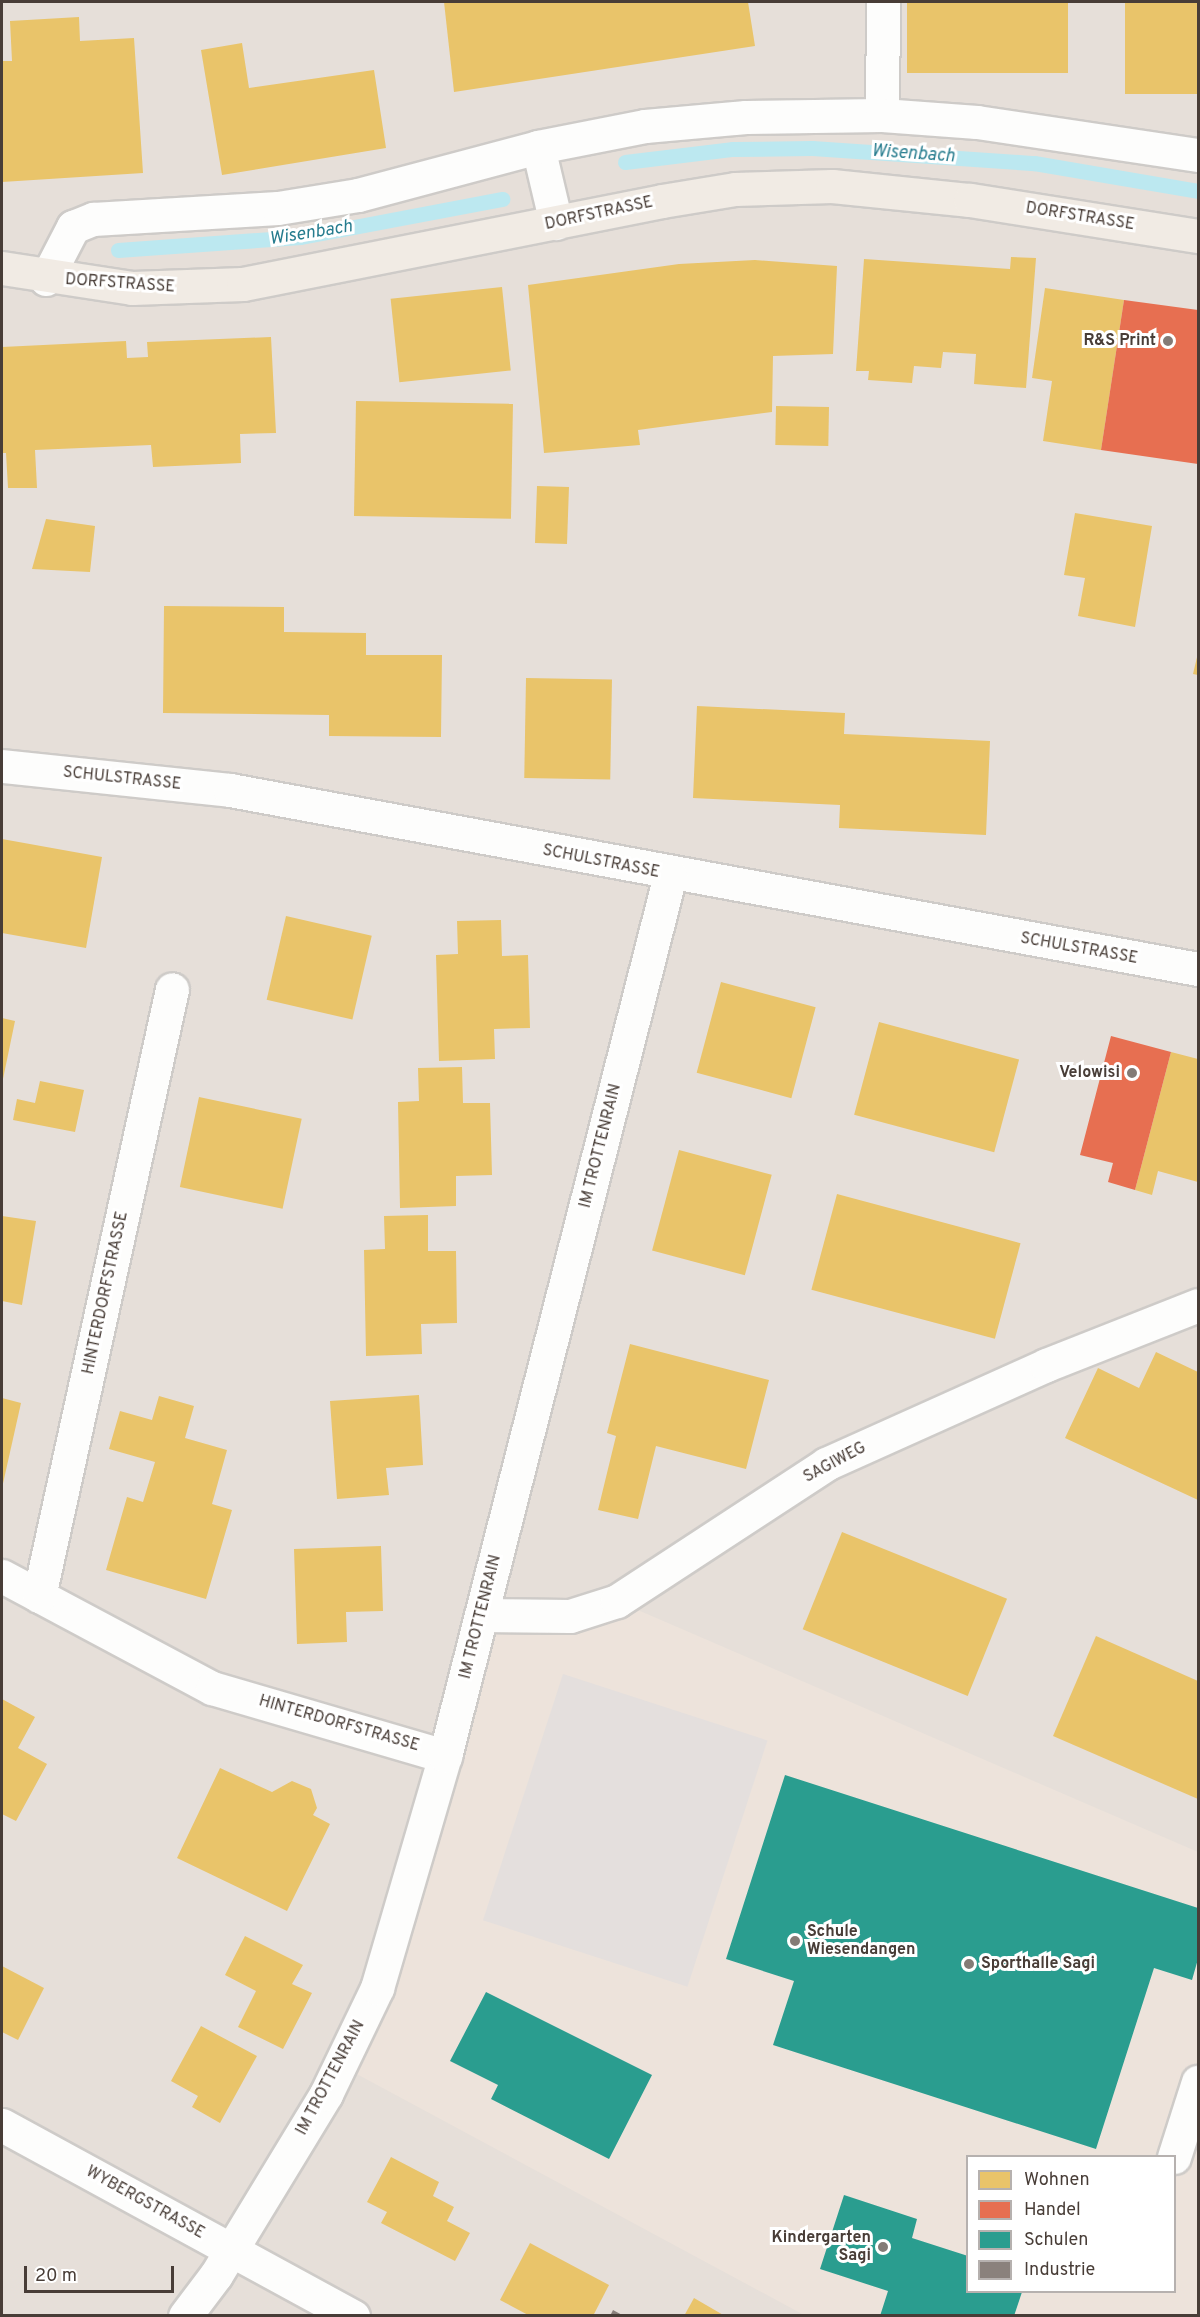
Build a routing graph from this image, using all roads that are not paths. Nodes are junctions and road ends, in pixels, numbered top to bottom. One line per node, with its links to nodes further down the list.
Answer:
1 (883, 2): 2 (street)
2 (882, 116): 3 (street); 4 (street)
3 (538, 147): 5 (street); 8 (street)
4 (1198, 155)
5 (556, 223): 6 (main road, DORFSTRASSE); 8 (main road, DORFSTRASSE)
6 (1198, 236)
7 (2, 268): 8 (main road, DORFSTRASSE)
8 (46, 279)
9 (2, 766): 10 (street, SCHULSTRASSE)
10 (670, 875): 11 (street, SCHULSTRASSE); 16 (street, IM TROTTENRAIN)
11 (1198, 969)
12 (172, 989): 15 (street, HINTERDORFSTRASSE)
13 (1198, 1305): 16 (street, SAGIWEG)
14 (2, 1576): 15 (street, HINTERDORFSTRASSE)
15 (39, 1596): 17 (street, HINTERDORFSTRASSE)
16 (481, 1615): 17 (street, IM TROTTENRAIN)
17 (446, 1756): 21 (street, IM TROTTENRAIN)
18 (1198, 2082): 20 (street)
19 (2, 2125): 21 (street, WYBERGSTRASSE)
20 (1175, 2155)
21 (232, 2251): 22 (street, IM TROTTENRAIN); 23 (street, WYBERGSTRASSE)
22 (185, 2316)
23 (353, 2316)

